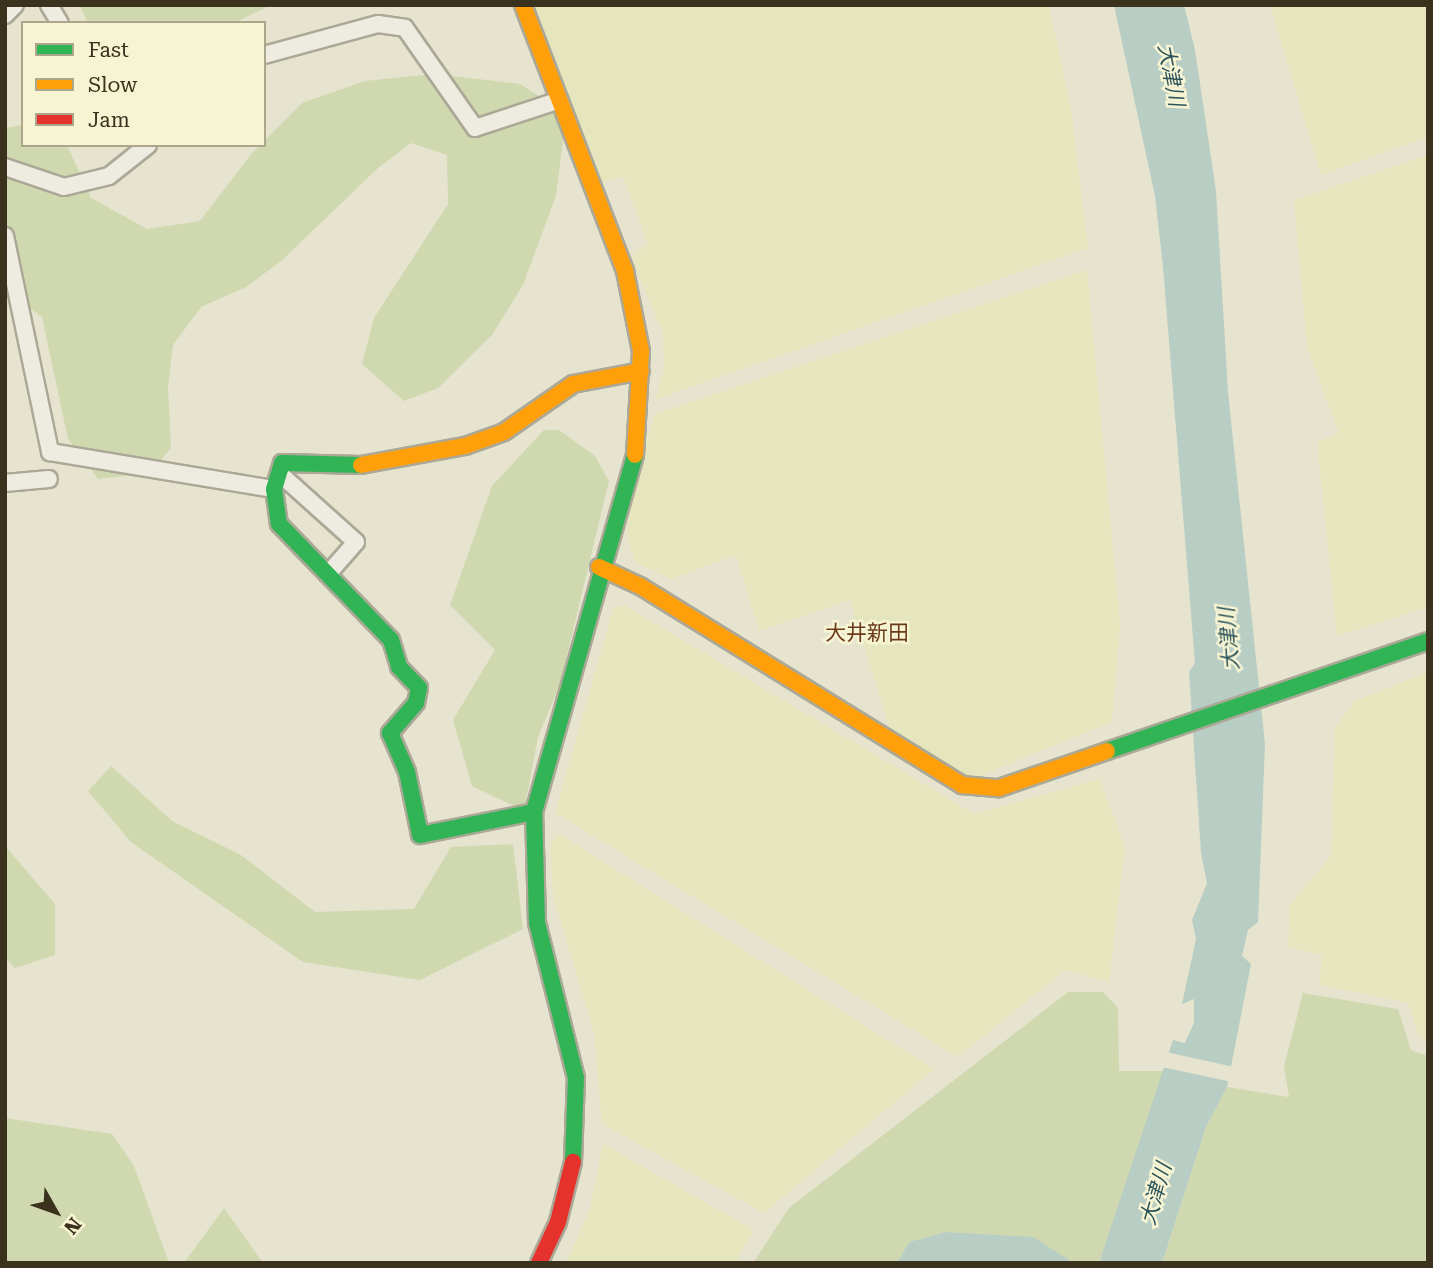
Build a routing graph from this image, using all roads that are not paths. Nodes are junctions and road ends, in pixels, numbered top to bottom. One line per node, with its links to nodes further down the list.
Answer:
1 (15, 5): 4 (street)
2 (49, 5): 5 (street)
3 (523, 5): 7 (street)
4 (5, 15)
5 (59, 21)
6 (266, 54): 7 (street)
7 (560, 100): 11 (street)
8 (145, 147): 9 (street)
9 (5, 167)
10 (6, 243): 13 (street)
11 (641, 371): 13 (street); 15 (street)
12 (49, 479): 14 (street)
13 (277, 481): 16 (street); 16 (street)
14 (5, 483)
15 (599, 567): 17 (street); 18 (street)
16 (328, 574): 18 (street)
17 (1428, 641)
18 (534, 812): 19 (street)
19 (539, 1263)

